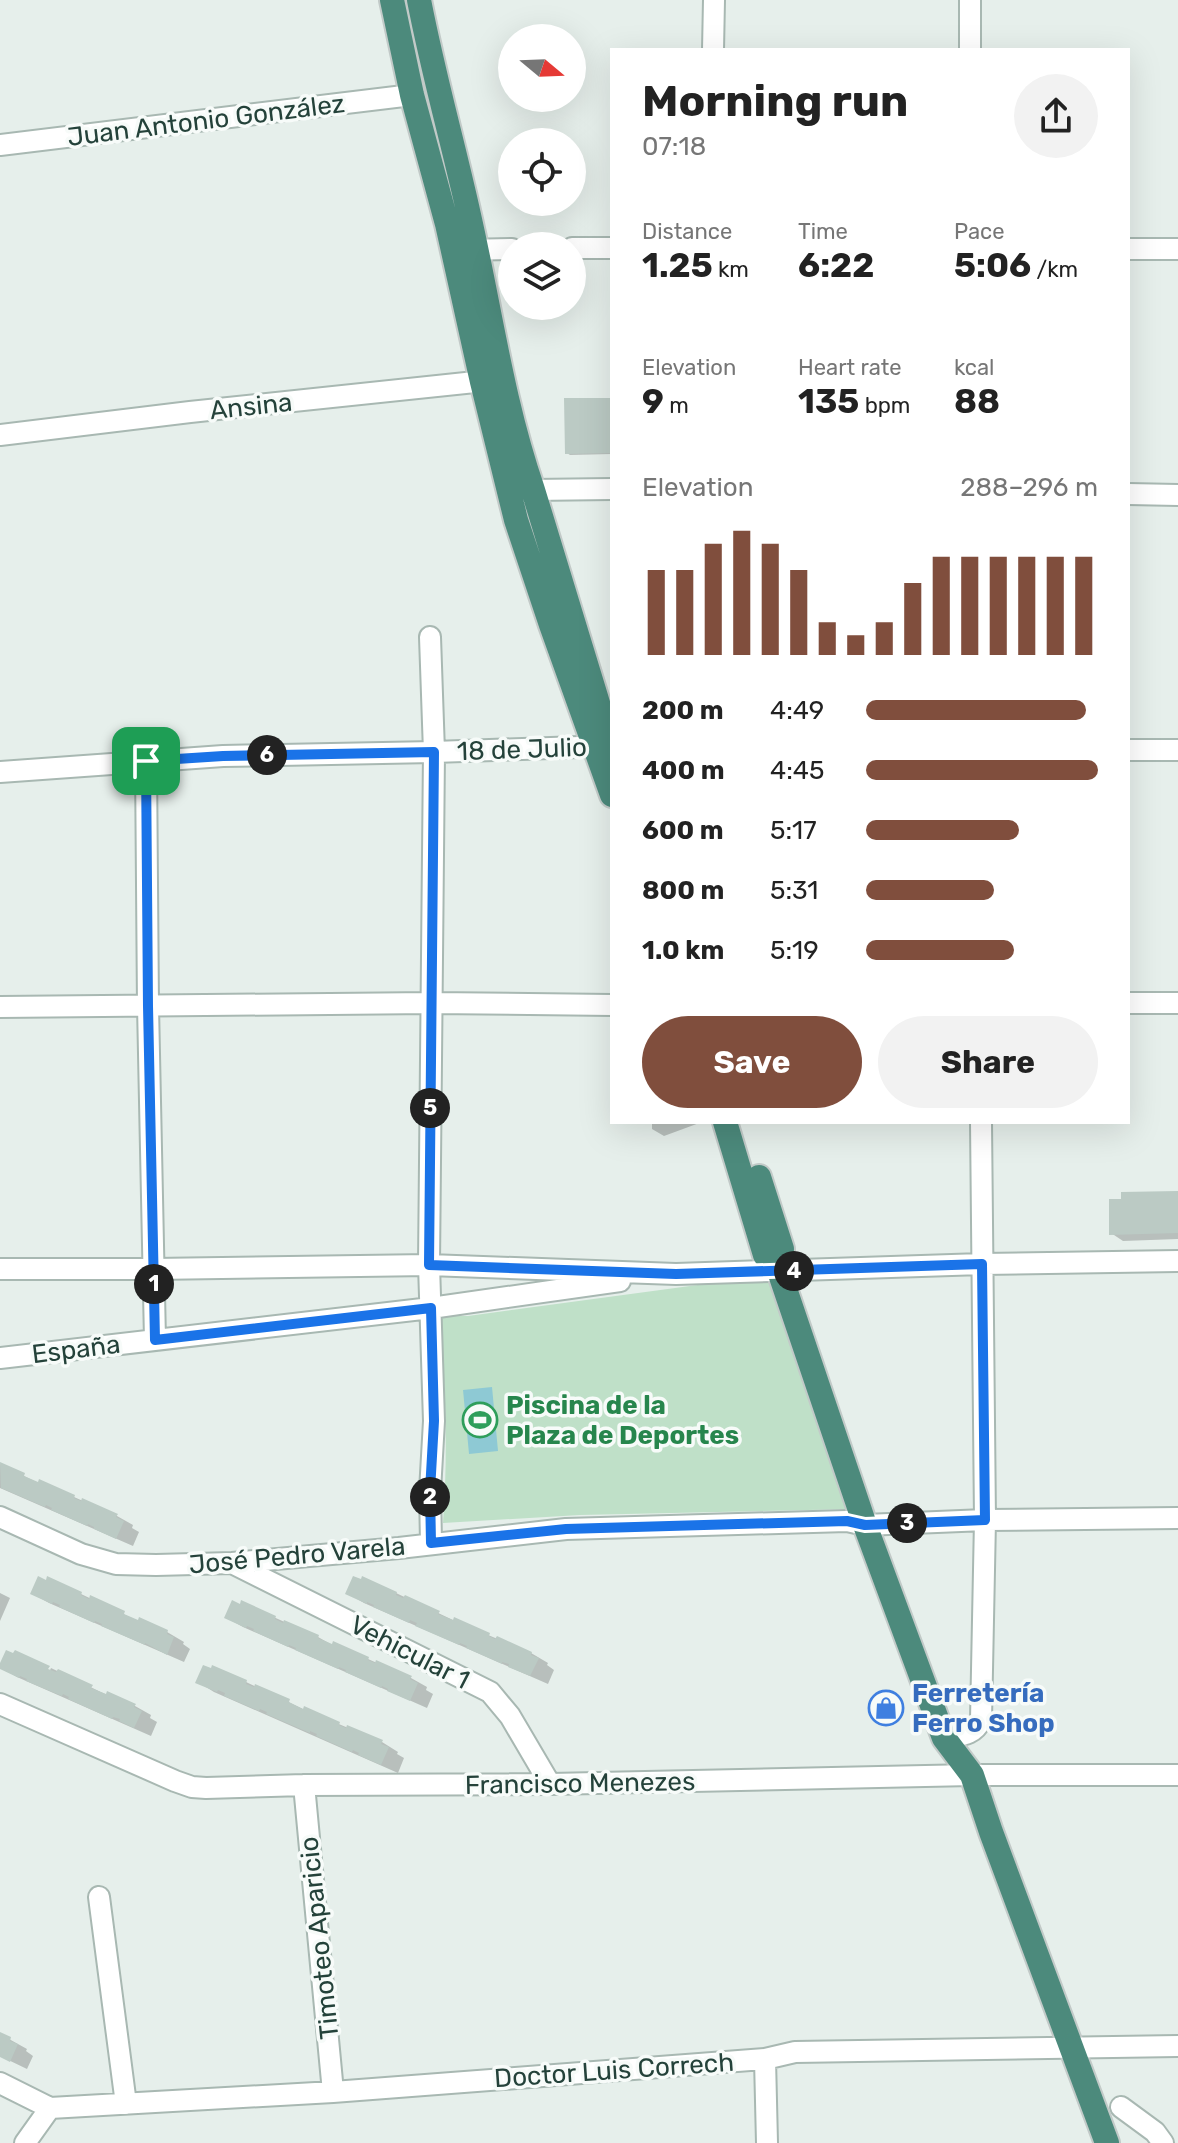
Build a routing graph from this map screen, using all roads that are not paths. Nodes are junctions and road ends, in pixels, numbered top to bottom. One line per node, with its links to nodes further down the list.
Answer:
1 (392, 0): 7 (highway)
2 (419, 0): 14 (highway)
3 (714, 0): 5 (street)
4 (970, 0): 6 (street)
5 (713, 48)
6 (970, 48)
7 (412, 95): 8 (street, Juan Antonio González); 14 (highway)
8 (0, 145)
9 (586, 248): 10 (street)
10 (610, 248)
11 (498, 249): 14 (street)
12 (1130, 249): 13 (street)
13 (1178, 249)
14 (464, 250): 15 (highway)
15 (492, 381): 16 (street, Ansina); 18 (highway)
16 (0, 435)
17 (610, 489): 18 (street)
18 (521, 493): 22 (highway)
19 (1130, 494): 20 (street)
20 (1178, 495)
21 (430, 637): 25 (street)
22 (607, 747): 25 (street, 18 de Julio); 28 (highway)
23 (1130, 750): 24 (street)
24 (1178, 750)
25 (434, 752): 26 (street, 18 de Julio); 29 (street)
26 (146, 761): 27 (street, 18 de Julio); 33 (street)
27 (0, 772)
28 (610, 776)
29 (431, 1003): 32 (street); 33 (street); 40 (street)
30 (1130, 1003): 31 (street)
31 (1178, 1003)
32 (610, 1005)
33 (148, 1006): 34 (street); 42 (street)
34 (0, 1007)
35 (726, 1124): 43 (highway)
36 (742, 1124): 43 (highway)
37 (981, 1124): 39 (street)
38 (1178, 1261): 39 (street)
39 (982, 1264): 43 (street); 50 (street)
40 (429, 1265): 42 (street); 44 (street); 45 (street)
41 (0, 1269): 42 (street)
42 (154, 1269): 46 (street)
43 (779, 1271): 44 (street); 51 (highway)
44 (676, 1274): 45 (street, España)
45 (431, 1308): 46 (street, España); 52 (street)
46 (155, 1340): 47 (street, España)
47 (0, 1358)
48 (0, 1517): 53 (street, José Pedro Varela)
49 (1178, 1518): 50 (street, José Pedro Varela)
50 (985, 1520): 51 (street, José Pedro Varela); 55 (street)
51 (865, 1525): 52 (street, José Pedro Varela); 55 (highway)
52 (431, 1543): 53 (street, José Pedro Varela)
53 (232, 1563): 58 (street, Vehicular 1)
54 (3, 1712): 59 (street, Francisco Menezes)
55 (944, 1738): 56 (highway)
56 (972, 1775): 57 (street, Francisco Menezes); 58 (street, Francisco Menezes); 62 (highway)
57 (1178, 1775)
58 (550, 1784): 59 (street, Francisco Menezes)
59 (304, 1785): 65 (street, Timoteo Aparicio)
60 (99, 1897): 68 (street)
61 (1178, 2046): 62 (street, Doctor Luis Correch)
62 (1070, 2048): 63 (street, Doctor Luis Correch); 73 (highway)
63 (765, 2059): 65 (street, Doctor Luis Correch); 72 (street)
64 (0, 2083): 66 (street)
65 (333, 2092): 68 (street, Doctor Luis Correch)
66 (22, 2094): 67 (street); 70 (street)
67 (0, 2099)
68 (126, 2104): 70 (street, Doctor Luis Correch)
69 (1121, 2107): 74 (street)
70 (50, 2108): 71 (street)
71 (25, 2143)
72 (767, 2143)
73 (1107, 2143)
74 (1163, 2143)

